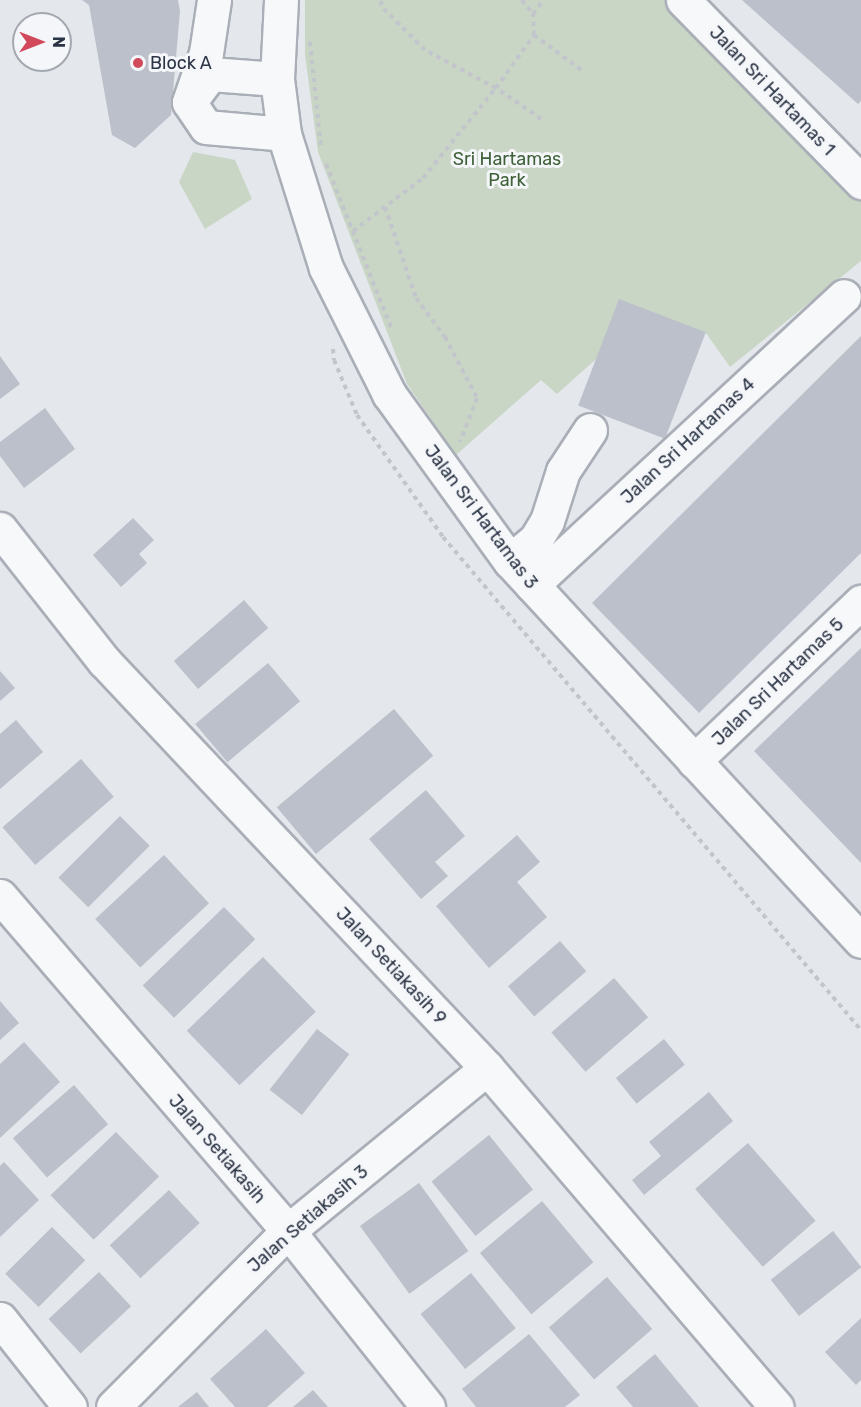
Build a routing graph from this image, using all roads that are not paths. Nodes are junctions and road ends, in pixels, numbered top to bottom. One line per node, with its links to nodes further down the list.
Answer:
1 (214, 0): 5 (street)
2 (282, 0): 4 (street, Jalan Sri Hartamas 3)
3 (682, 0): 7 (street, Jalan Sri Hartamas 1)
4 (277, 79): 5 (street); 6 (street, Jalan Sri Hartamas 3)
5 (189, 102): 6 (street)
6 (284, 134): 11 (street, Jalan Sri Hartamas 3)
7 (858, 173)
8 (844, 296): 12 (street, Jalan Sri Hartamas 4)
9 (590, 430): 11 (street)
10 (0, 529): 17 (street, Jalan Setiakasih 9)
11 (510, 561): 12 (street, Jalan Sri Hartamas 3)
12 (532, 585): 14 (street, Jalan Sri Hartamas 3)
13 (861, 602): 14 (street, Jalan Sri Hartamas 5)
14 (694, 761): 16 (street, Jalan Sri Hartamas 3)
15 (0, 896): 18 (street, Jalan Setiakasih)
16 (858, 932)
17 (487, 1068): 18 (street, Jalan Setiakasih 3); 23 (street, Jalan Setiakasih 9)
18 (288, 1231): 21 (street, Jalan Setiakasih 3); 22 (street, Jalan Setiakasih)
19 (0, 1319): 20 (street)
20 (70, 1407)
21 (113, 1407)
22 (428, 1407)
23 (777, 1407)

